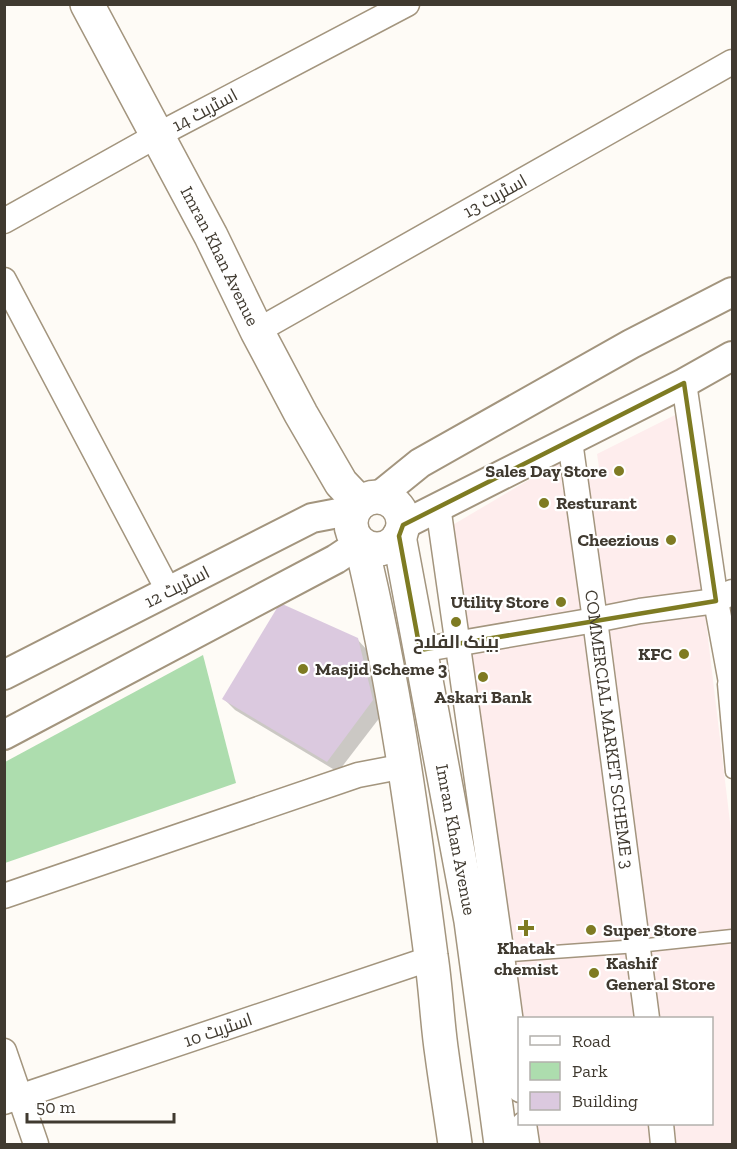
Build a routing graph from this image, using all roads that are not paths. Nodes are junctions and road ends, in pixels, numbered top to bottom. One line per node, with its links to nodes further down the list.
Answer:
1 (87, 4): 4 (main road, Imran Khan Avenue)
2 (408, 4): 4 (street, اسٹریٹ 14)
3 (732, 62): 8 (street, اسٹریٹ 13)
4 (156, 136): 5 (street, اسٹریٹ 14); 8 (main road, Imran Khan Avenue)
5 (4, 221)
6 (4, 280): 16 (street)
7 (732, 292): 12 (street)
8 (257, 331): 12 (main road, Imran Khan Avenue)
9 (732, 356): 10 (street)
10 (684, 383): 11 (street); 17 (street)
11 (570, 441): 13 (street); 18 (street, COMMERCIAL MARKET SCHEME 3)
12 (364, 504): 14 (main road); 15 (main road); 16 (street, اسٹریٹ 12)
13 (438, 506): 14 (street); 19 (street)
14 (401, 530): 15 (main road); 20 (main road, Imran Khan Avenue)
15 (361, 544): 23 (street); 24 (main road, Imran Khan Avenue)
16 (169, 592): 21 (street, اسٹریٹ 12)
17 (724, 596): 18 (street); 22 (street); 25 (lane)
18 (595, 620): 19 (street); 28 (street, COMMERCIAL MARKET SCHEME 3)
19 (458, 644): 20 (street); 29 (street)
20 (420, 650): 29 (main road, Imran Khan Avenue)
21 (4, 675)
22 (732, 688)
23 (4, 735)
24 (405, 766): 26 (street); 30 (main road, Imran Khan Avenue)
25 (732, 772)
26 (4, 896)
27 (732, 936): 28 (lane)
28 (638, 946): 29 (lane); 31 (street, COMMERCIAL MARKET SCHEME 3)
29 (489, 957): 33 (street); 39 (main road, Imran Khan Avenue)
30 (432, 958): 34 (street, اسٹریٹ 10); 38 (main road, Imran Khan Avenue)
31 (647, 1017)
32 (4, 1051): 34 (street)
33 (518, 1086)
34 (13, 1099): 37 (street)
35 (524, 1125): 40 (street)
36 (661, 1125): 41 (street)
37 (36, 1144)
38 (455, 1144)
39 (501, 1144)
40 (527, 1144)
41 (663, 1144)

